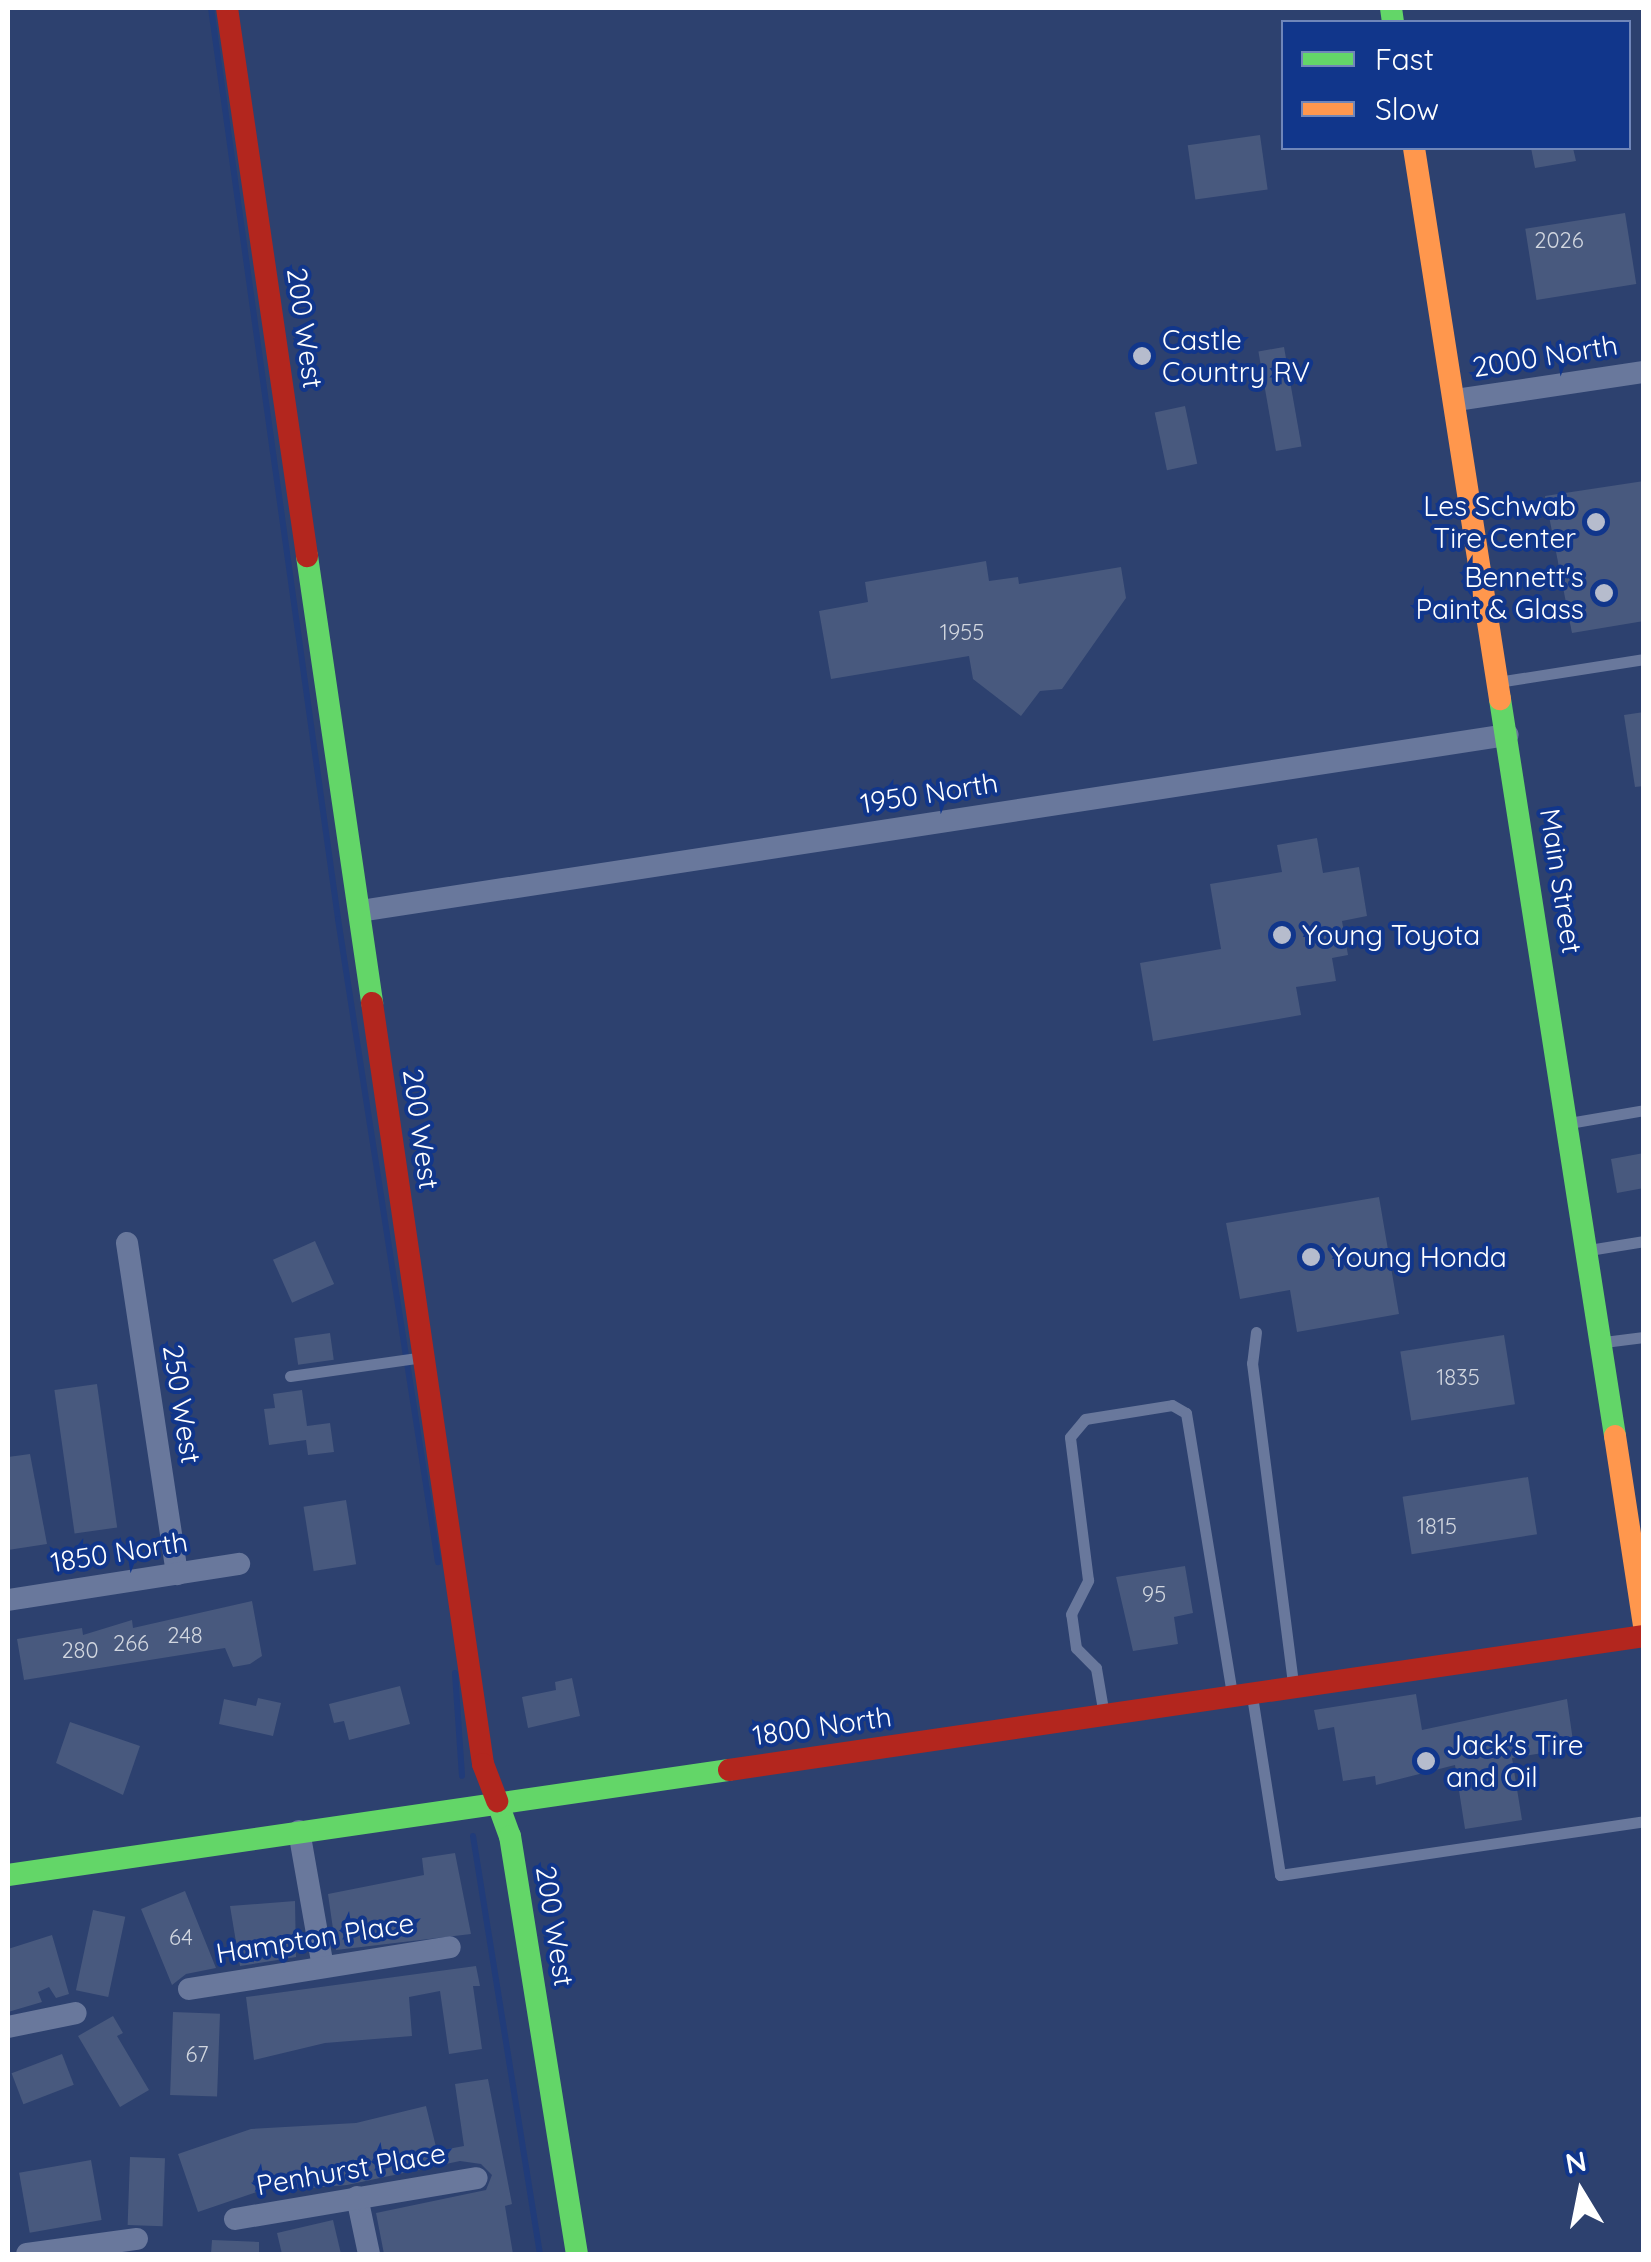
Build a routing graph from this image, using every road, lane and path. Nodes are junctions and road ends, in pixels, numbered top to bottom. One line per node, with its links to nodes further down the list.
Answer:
1 (228, 8): 8 (street, 200 West)
2 (1414, 150): 4 (street, Main Street)
3 (1644, 372): 4 (street, 2000 North)
4 (1456, 400): 6 (street, Main Street)
5 (1644, 659): 6 (lane)
6 (1500, 682): 7 (street, Main Street)
7 (1508, 734): 8 (street, 1950 North); 10 (street, Main Street)
8 (360, 911): 17 (street, 200 West)
9 (1644, 1110): 10 (lane)
10 (1569, 1123): 13 (street, Main Street)
11 (1644, 1241): 13 (lane)
12 (127, 1243): 20 (street, 250 West)
13 (1589, 1250): 16 (street, Main Street)
14 (1256, 1332): 24 (lane)
15 (1644, 1336): 16 (lane)
16 (1604, 1342): 22 (street, Main Street)
17 (411, 1359): 18 (lane); 27 (street, 200 West)
18 (290, 1376)
19 (239, 1564): 20 (street, 1850 North)
20 (177, 1574): 21 (street, 1850 North)
21 (8, 1600)
22 (1644, 1625)
23 (1644, 1636): 24 (street, 1800 North)
24 (1294, 1690): 25 (street, 1800 North)
25 (1242, 1697): 26 (street, 1800 North); 26 (lane); 28 (lane)
26 (1104, 1718): 27 (street, 1800 North)
27 (500, 1800): 29 (street, 1800 North); 42 (street, 200 West)
28 (1644, 1821)
29 (300, 1831): 30 (street, 1800 North); 32 (street)
30 (8, 1875)
31 (450, 1947): 32 (street, Hampton Place)
32 (323, 1967): 33 (street, Hampton Place)
33 (189, 1988)
34 (76, 2014): 35 (street)
35 (8, 2027)
36 (477, 2178): 37 (street, Penhurst Place)
37 (357, 2197): 38 (street, Penhurst Place); 41 (street)
38 (235, 2219)
39 (138, 2240): 40 (street)
40 (27, 2254)
41 (369, 2254)
42 (577, 2254)

